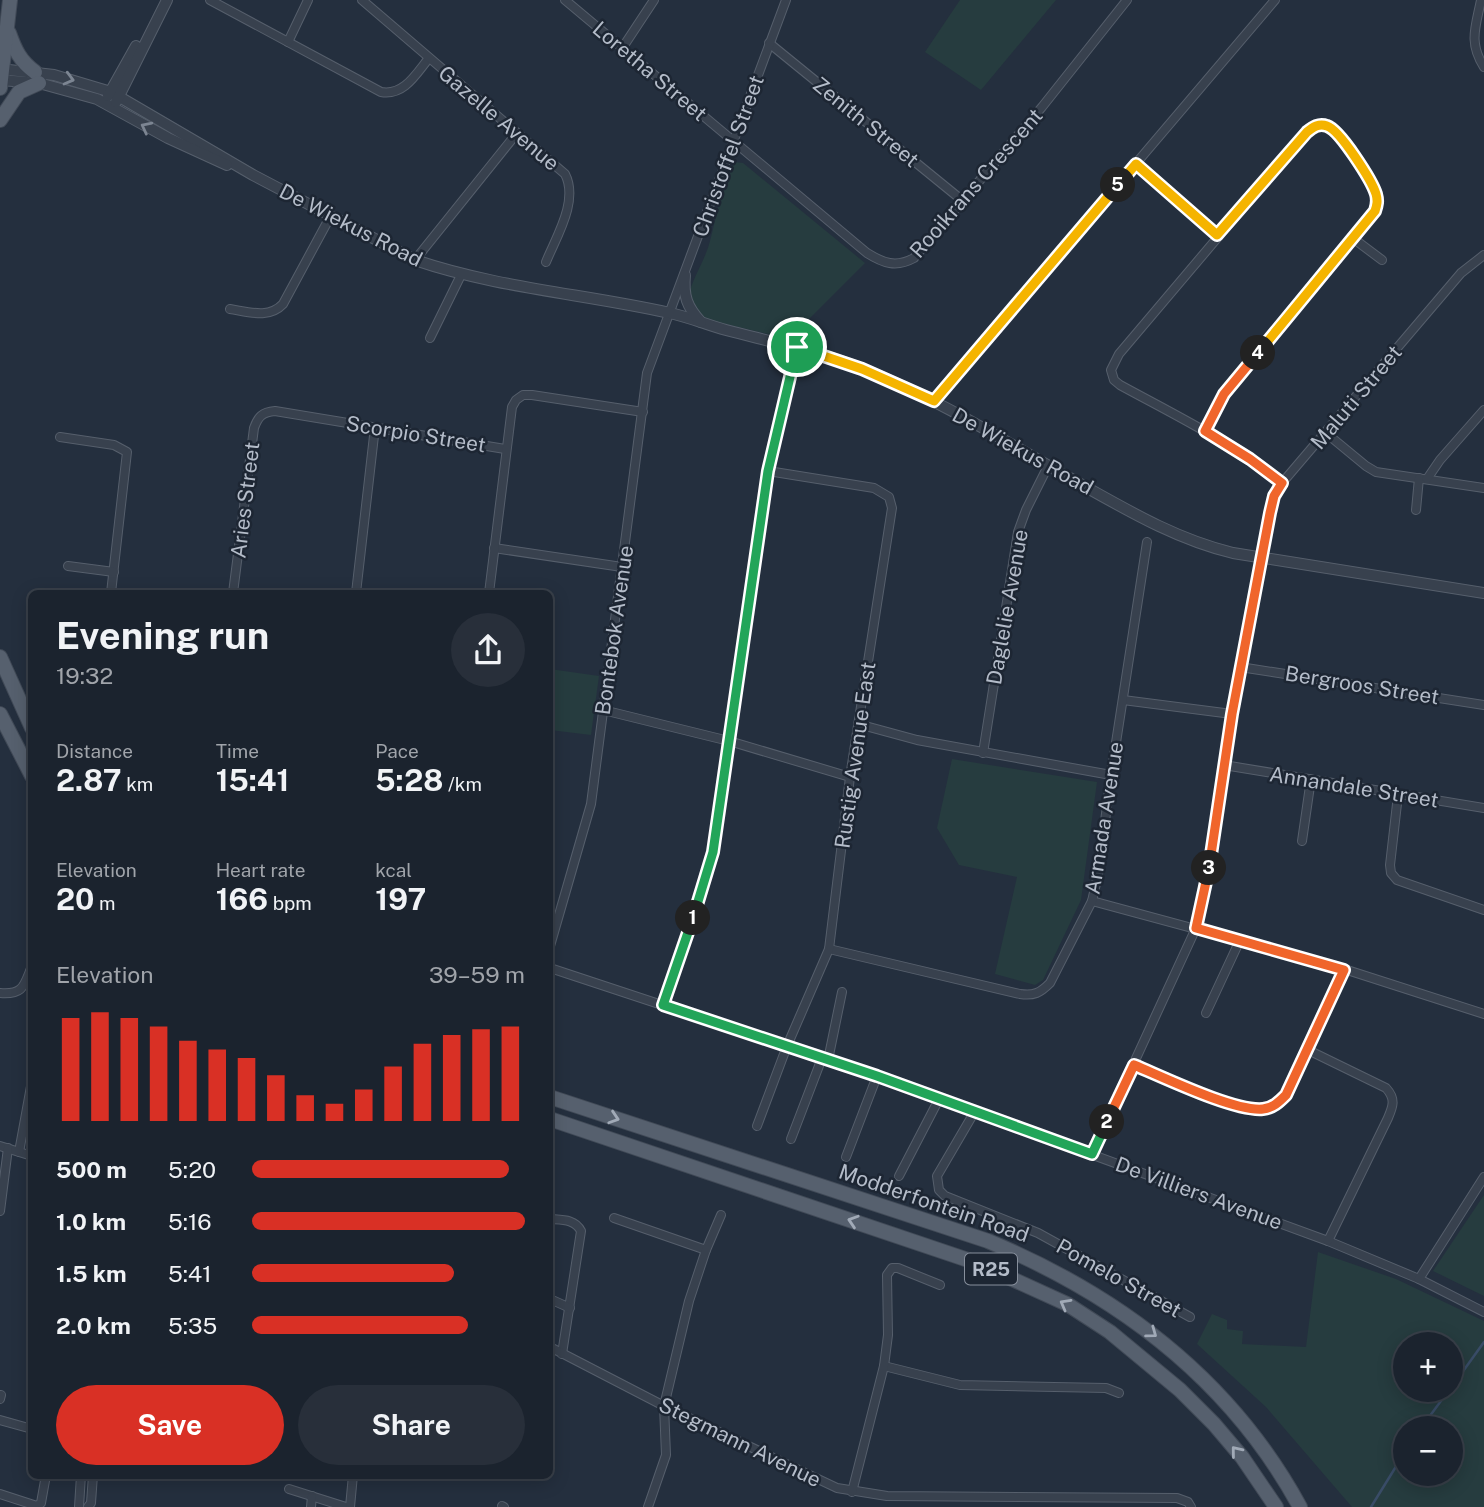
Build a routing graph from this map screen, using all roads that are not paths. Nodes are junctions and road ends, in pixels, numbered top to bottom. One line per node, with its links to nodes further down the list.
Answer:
1 (10, 0): 13 (main road)
2 (160, 0): 22 (street)
3 (167, 0): 22 (street)
4 (210, 0): 14 (street)
5 (309, 0): 14 (street)
6 (362, 0): 17 (street, Gazelle Avenue)
7 (565, 0): 16 (street, Loretha Street)
8 (654, 0): 16 (street)
9 (786, 0): 15 (street, Christoffel Street)
10 (1127, 0): 29 (street, Rooikrans Crescent)
11 (1275, 0): 27 (street)
12 (1481, 0): 18 (street)
13 (7, 28): 19 (main road); 20 (main road)
14 (288, 42): 17 (street)
15 (769, 43): 26 (street, Christoffel Street); 29 (street, Zenith Street)
16 (623, 47): 26 (street, Loretha Street)
17 (429, 58): 25 (street, Gazelle Avenue)
18 (1484, 66)
19 (1, 75): 20 (street, De Wiekus Road); 21 (main road)
20 (37, 77): 22 (street, De Wiekus Road, one-way to 22); 23 (street, De Wiekus Road); 24 (main road)
21 (0, 88)
22 (115, 94): 23 (street); 28 (street, De Wiekus Road)
23 (108, 106): 28 (street, De Wiekus Road, one-way to 23)
24 (0, 120)
25 (517, 133): 34 (street); 36 (street, Gazelle Avenue)
26 (734, 143): 29 (street, Rooikrans Crescent); 38 (street, Christoffel Street)
27 (1136, 164): 31 (street); 44 (street)
28 (253, 175): 30 (street, De Wiekus Road)
29 (963, 201)
30 (330, 217): 34 (street, De Wiekus Road); 39 (street)
31 (1217, 235): 32 (street); 49 (street)
32 (1354, 239): 35 (street); 49 (street)
33 (1484, 255): 50 (street, Maluti Street)
34 (415, 260): 37 (street, De Wiekus Road)
35 (1382, 260)
36 (546, 262)
37 (462, 273): 40 (street, De Wiekus Road); 42 (street)
38 (685, 275): 40 (street, Christoffel Street); 41 (street)
39 (230, 309)
40 (671, 313): 41 (street, De Wiekus Road); 47 (street, Bontebok Avenue)
41 (702, 323): 43 (street, De Wiekus Road)
42 (430, 338)
43 (797, 347): 44 (street, De Wiekus Road); 54 (street)
44 (934, 401): 53 (street, De Wiekus Road)
45 (1484, 411): 55 (street)
46 (267, 412): 48 (street, Scorpio Street); 66 (street, Aries Street)
47 (643, 412): 52 (street); 63 (street, Bontebok Avenue)
48 (375, 427): 52 (street, Scorpio Street); 67 (street)
49 (1205, 431): 56 (street)
50 (1326, 433): 55 (street); 56 (street, Maluti Street)
51 (60, 437): 64 (street)
52 (505, 449): 60 (street, Scorpio Street)
53 (1048, 466): 61 (street, De Wiekus Road); 80 (street, Daglelie Avenue)
54 (768, 471): 78 (street, Rustig Avenue East); 79 (street)
55 (1423, 478): 57 (street); 58 (street)
56 (1282, 483): 61 (street, Maluti Street)
57 (1484, 488)
58 (1416, 510)
59 (1147, 542): 72 (street, Armada Avenue)
60 (494, 548): 63 (street); 68 (street, Scorpio Street)
61 (1263, 558): 69 (street, De Wiekus Road); 71 (street, Maluti Street)
62 (68, 566): 64 (street)
63 (622, 567): 74 (street, Bontebok Avenue)
64 (114, 572): 65 (street)
65 (111, 590)
66 (233, 590)
67 (356, 590)
68 (489, 590)
69 (1484, 593)
70 (0, 657): 77 (main road)
71 (1240, 667): 73 (street, Bergroos Street); 76 (street, Maluti Street)
72 (1123, 700): 76 (street); 83 (street, Armada Avenue)
73 (1484, 705)
74 (603, 710): 79 (street); 92 (street, Bontebok Avenue)
75 (0, 714): 82 (main road)
76 (1232, 714): 81 (street, Maluti Street)
77 (28, 719)
78 (858, 724): 80 (street); 84 (street, Rustig Avenue East)
79 (729, 741): 84 (street); 100 (street)
80 (983, 753): 83 (street)
81 (1224, 765): 85 (street, Annandale Street); 91 (street, Maluti Street)
82 (28, 768)
83 (1111, 775): 89 (street, Armada Avenue)
84 (850, 777): 94 (street, Rustig Avenue East)
85 (1311, 779): 86 (street, Annandale Street); 88 (street)
86 (1398, 794): 87 (street, Annandale Street); 90 (street)
87 (1484, 808)
88 (1302, 841)
89 (1092, 901): 91 (street); 94 (street, Armada Avenue)
90 (1484, 910)
91 (1196, 928): 93 (street); 106 (street, Maluti Street)
92 (553, 936)
93 (1240, 940): 96 (street); 101 (street)
94 (830, 949): 103 (street, Rustig Avenue East)
95 (553, 969): 100 (street, De Villiers Avenue)
96 (1344, 970): 102 (street); 104 (street)
97 (28, 976): 99 (street)
98 (842, 992): 105 (street)
99 (0, 993)
100 (663, 1005): 103 (street, De Villiers Avenue)
101 (1206, 1013)
102 (1484, 1014)
103 (788, 1046): 105 (street, De Villiers Avenue); 113 (street, Rustig Avenue East)
104 (1308, 1050): 106 (street); 126 (street)
105 (825, 1059): 107 (street, De Villiers Avenue); 114 (street)
106 (1134, 1065): 117 (street, Maluti Street)
107 (877, 1076): 109 (street, De Villiers Avenue); 119 (street)
108 (553, 1098): 156 (main road, Modderfontein Road / R25, one-way to 156)
109 (939, 1099): 111 (street, De Villiers Avenue); 120 (street)
110 (28, 1103): 116 (street)
111 (975, 1111): 117 (street, De Villiers Avenue); 133 (street, Pomelo Street)
112 (553, 1120): 155 (main road, Modderfontein Road / R25, one-way to 112)
113 (757, 1126)
114 (792, 1139)
115 (4, 1147): 116 (street); 122 (street)
116 (19, 1152): 118 (street)
117 (1092, 1154): 126 (street, De Villiers Avenue)
118 (28, 1155)
119 (846, 1157)
120 (899, 1176)
121 (1484, 1177): 128 (street)
122 (0, 1211)
123 (721, 1215): 127 (street)
124 (614, 1218): 127 (street)
125 (553, 1219): 131 (street)
126 (1328, 1241): 128 (street, De Villiers Avenue)
127 (706, 1250): 138 (street)
128 (1419, 1279): 132 (street, De Villiers Avenue)
129 (940, 1284): 136 (street)
130 (553, 1300): 131 (street)
131 (570, 1308): 135 (street)
132 (1484, 1312)
133 (1190, 1317)
134 (553, 1349): 135 (street, Stegmann Avenue)
135 (562, 1354): 138 (street, Stegmann Avenue)
136 (884, 1366): 137 (street); 146 (street)
137 (1119, 1394)
138 (664, 1406): 146 (street, Stegmann Avenue); 153 (street)
139 (0, 1420): 140 (street)
140 (28, 1428)
141 (45, 1479): 147 (street)
142 (81, 1479): 149 (street)
143 (93, 1479): 150 (street)
144 (352, 1479): 152 (street)
145 (289, 1489): 148 (street)
146 (852, 1492): 154 (street, Stegmann Avenue)
147 (0, 1494)
148 (312, 1496): 151 (street); 152 (street)
149 (79, 1507)
150 (88, 1507)
151 (311, 1507)
152 (348, 1507)
153 (648, 1507)
154 (1191, 1507)
155 (1276, 1507)
156 (1300, 1507)

